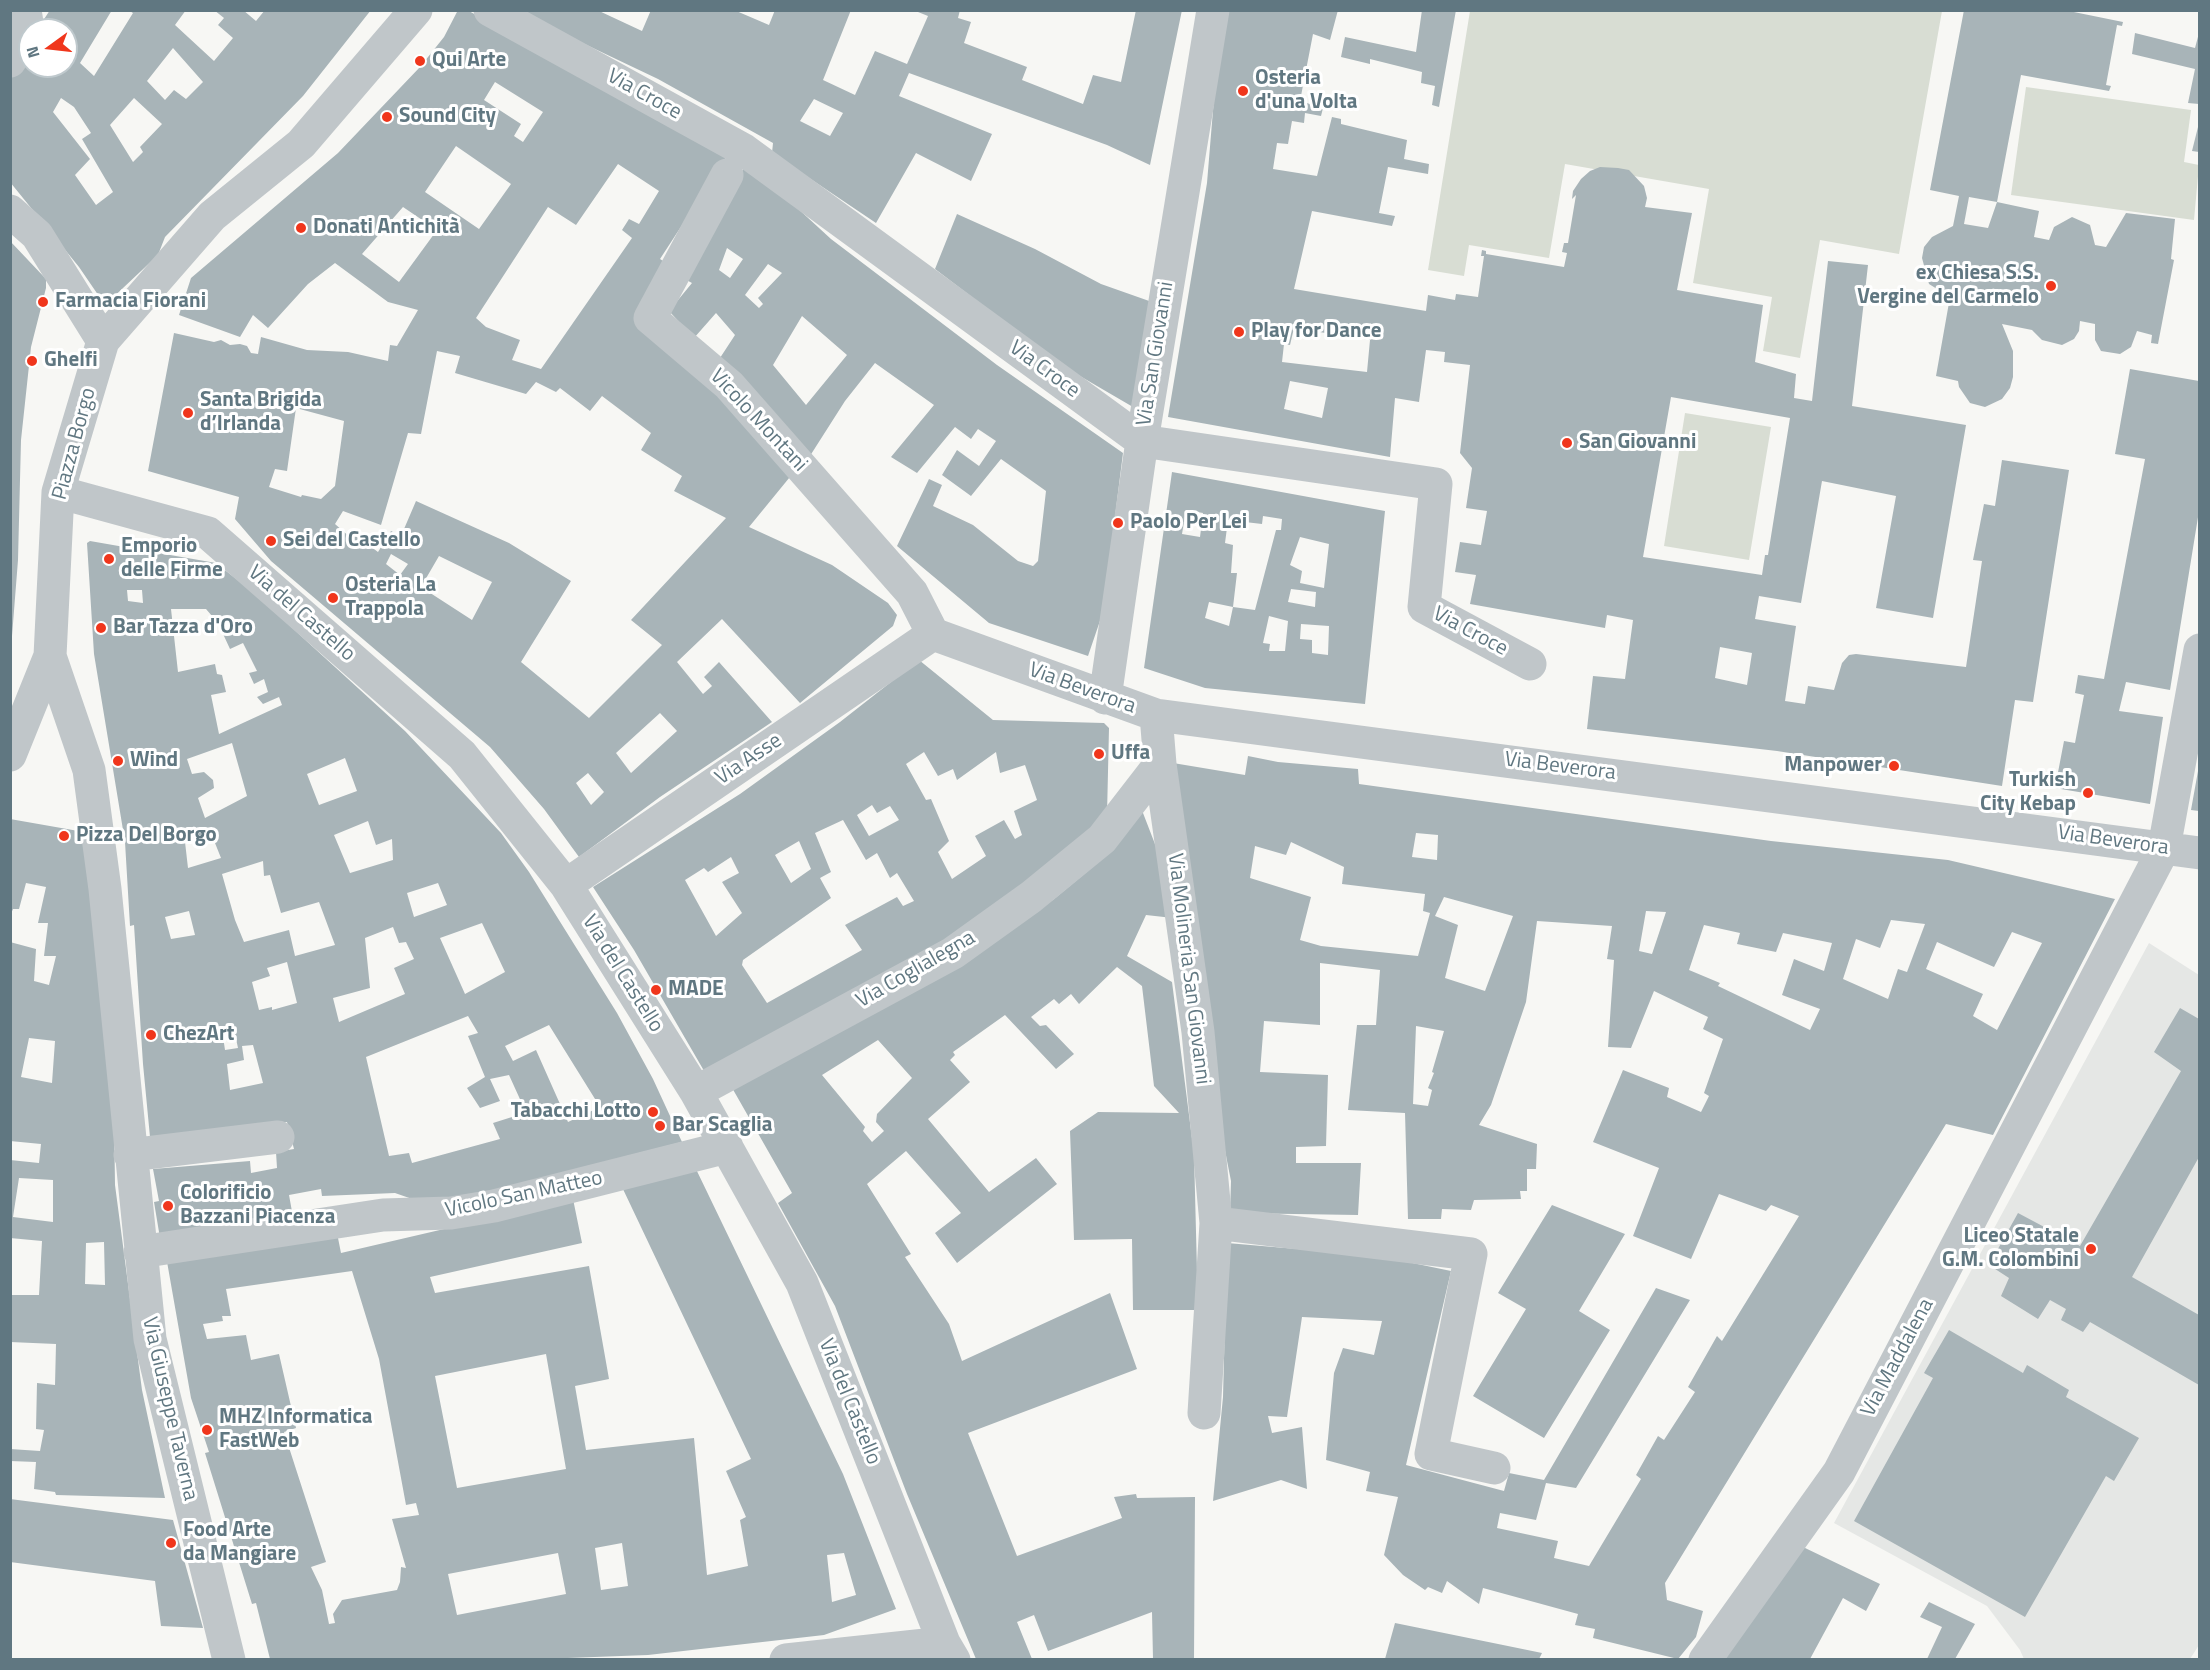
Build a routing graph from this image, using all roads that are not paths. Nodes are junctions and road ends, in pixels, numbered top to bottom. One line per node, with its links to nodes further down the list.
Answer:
1 (25, 10): 5 (street)
2 (416, 10): 8 (street)
3 (490, 10): 9 (street, Via Croce)
4 (1213, 10): 9 (street, Via San Giovanni)
5 (10, 61)
6 (727, 175): 11 (street, Vicolo Montani)
7 (10, 211): 8 (street)
8 (104, 341): 10 (street, Piazza Borgo)
9 (1142, 441): 14 (street, Via Croce); 15 (street, Via San Giovanni)
10 (58, 492): 13 (street, Piazza Borgo); 22 (street, Via del Castello)
11 (933, 634): 15 (street, Via Beverora); 22 (street, Via Asse)
12 (2199, 650): 20 (street, Via Maddalena)
13 (50, 656): 17 (street, Piazza Borgo); 19 (street, Piazza Borgo)
14 (1530, 664)
15 (1106, 698): 16 (street, Via Beverora)
16 (1156, 715): 18 (street, Via Molineria San Giovanni); 20 (street, Via Beverora)
17 (14, 735)
18 (1160, 764): 23 (street, Via Coglialegna); 27 (street, Via Molineria San Giovanni)
19 (89, 770): 26 (street, Via Giuseppe Taverna)
20 (2164, 848): 21 (street, Via Beverora); 34 (street, Via Maddalena)
21 (2199, 853)
22 (566, 885): 23 (street, Via del Castello)
23 (696, 1092): 25 (street, Via del Castello)
24 (278, 1137): 26 (street)
25 (727, 1147): 28 (street, Vicolo San Matteo); 31 (street, Via del Castello)
26 (130, 1155): 28 (street, Via Giuseppe Taverna)
27 (1216, 1223): 29 (street, Via Molineria San Giovanni); 30 (street)
28 (141, 1252): 32 (street, Via Giuseppe Taverna)
29 (1204, 1413)
30 (1494, 1468)
31 (949, 1651): 33 (street)
32 (229, 1659)
33 (786, 1659)
34 (1705, 1659)

